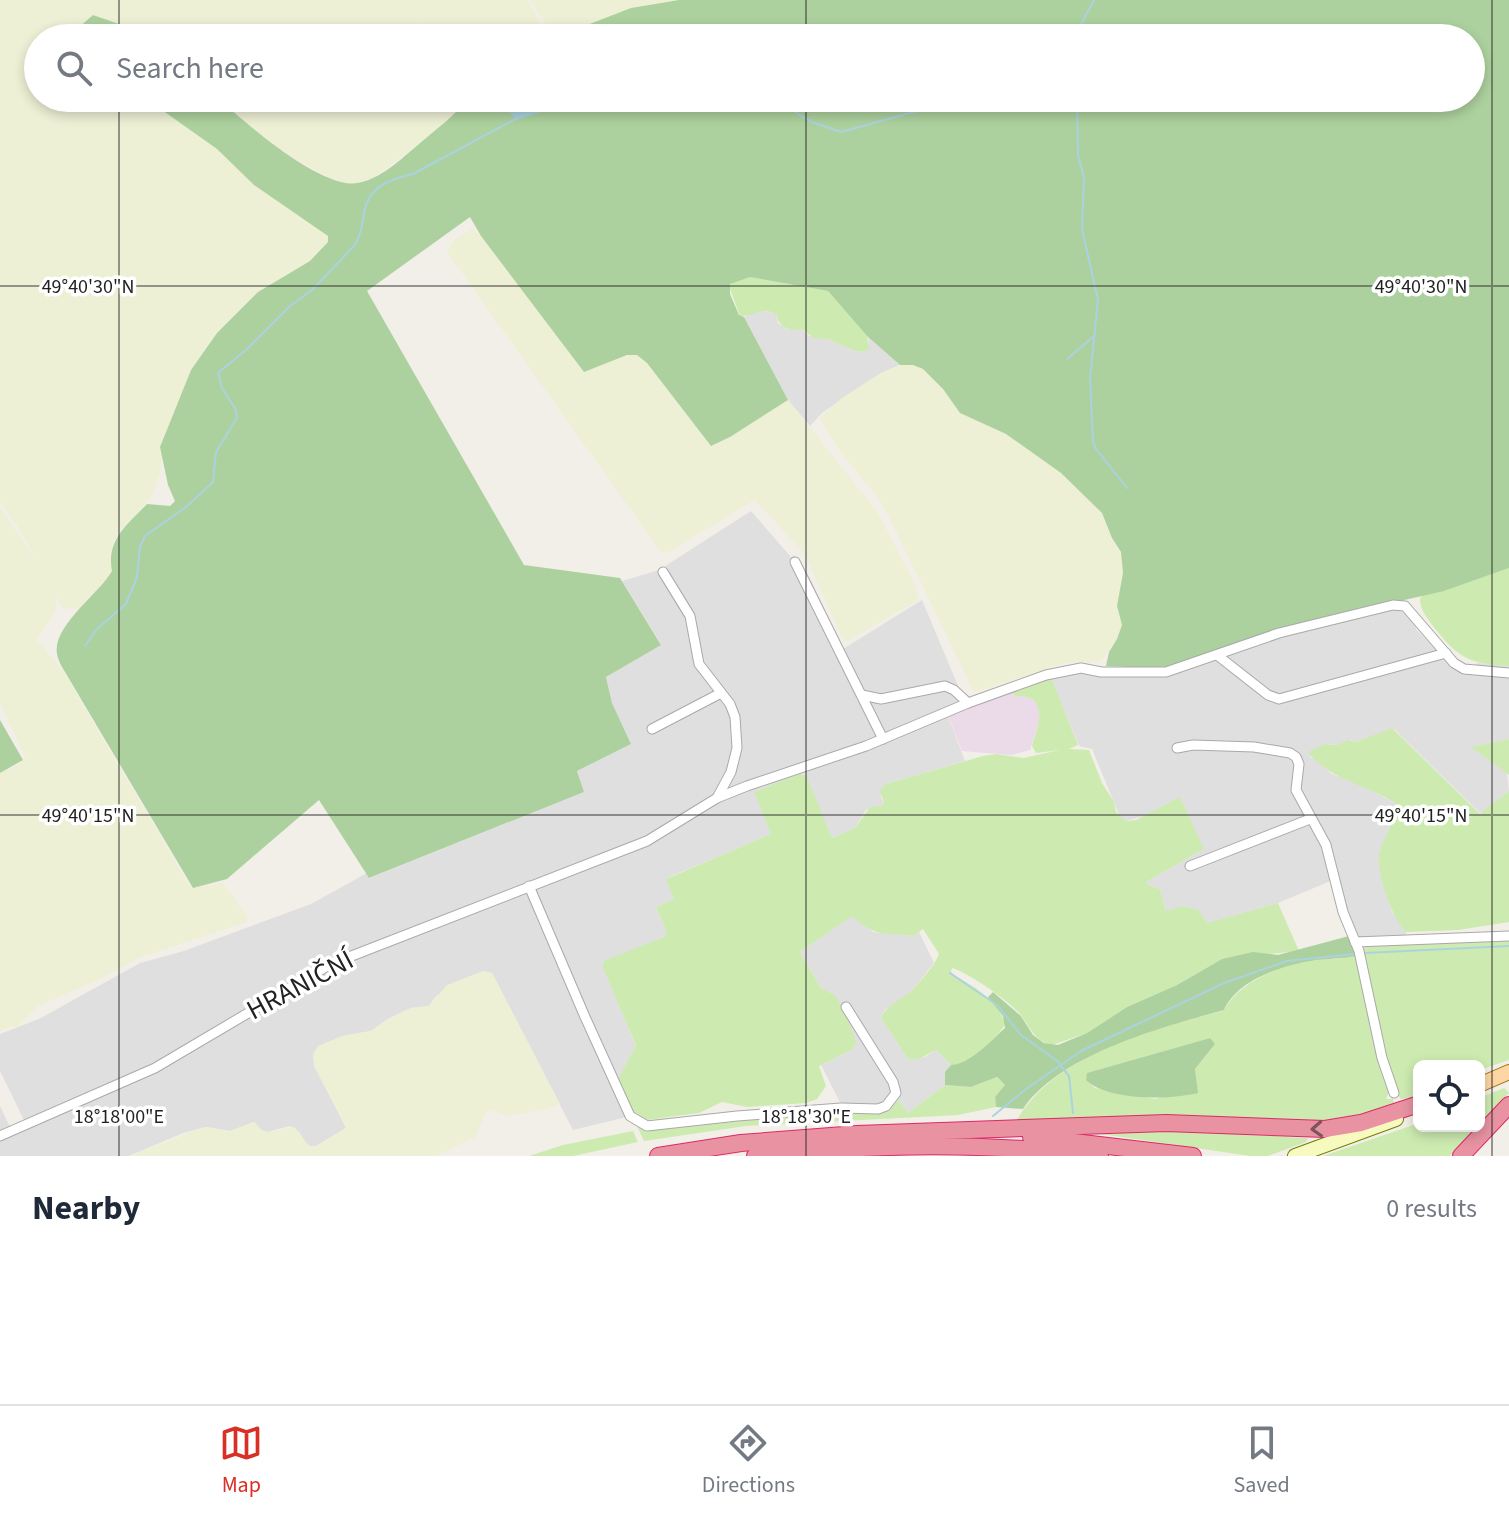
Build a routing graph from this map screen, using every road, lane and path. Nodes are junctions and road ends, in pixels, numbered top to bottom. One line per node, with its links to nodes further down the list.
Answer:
1 (795, 562): 7 (street)
2 (663, 572): 6 (street)
3 (1446, 653): 4 (street); 4 (street, HRANIČNÍ); 5 (street)
4 (1217, 655): 8 (street, HRANIČNÍ)
5 (1509, 673)
6 (721, 693): 9 (street); 12 (street)
7 (862, 695): 8 (street); 10 (street)
8 (968, 703): 10 (street, HRANIČNÍ)
9 (652, 729)
10 (883, 739): 12 (street, HRANIČNÍ)
11 (1177, 748): 13 (street)
12 (717, 798): 15 (street, HRANIČNÍ)
13 (1310, 819): 14 (street); 17 (street)
14 (1190, 866)
15 (529, 886): 18 (street); 26 (street, HRANIČNÍ)
16 (1509, 936): 17 (street)
17 (1358, 950): 21 (street)
18 (846, 1007)
19 (1509, 1073): 20 (main road)
20 (1485, 1083)
21 (1394, 1093)
22 (1509, 1105): 34 (highway)
23 (1413, 1109): 25 (highway, one-way to 25)
24 (1413, 1109): 28 (main road)
25 (925, 1133): 29 (highway); 33 (highway)
26 (0, 1136)
27 (998, 1147): 30 (highway); 31 (highway); 32 (highway)
28 (1302, 1154)
29 (658, 1156)
30 (755, 1156)
31 (1061, 1156)
32 (1100, 1156)
33 (1193, 1156)
34 (1461, 1156)

